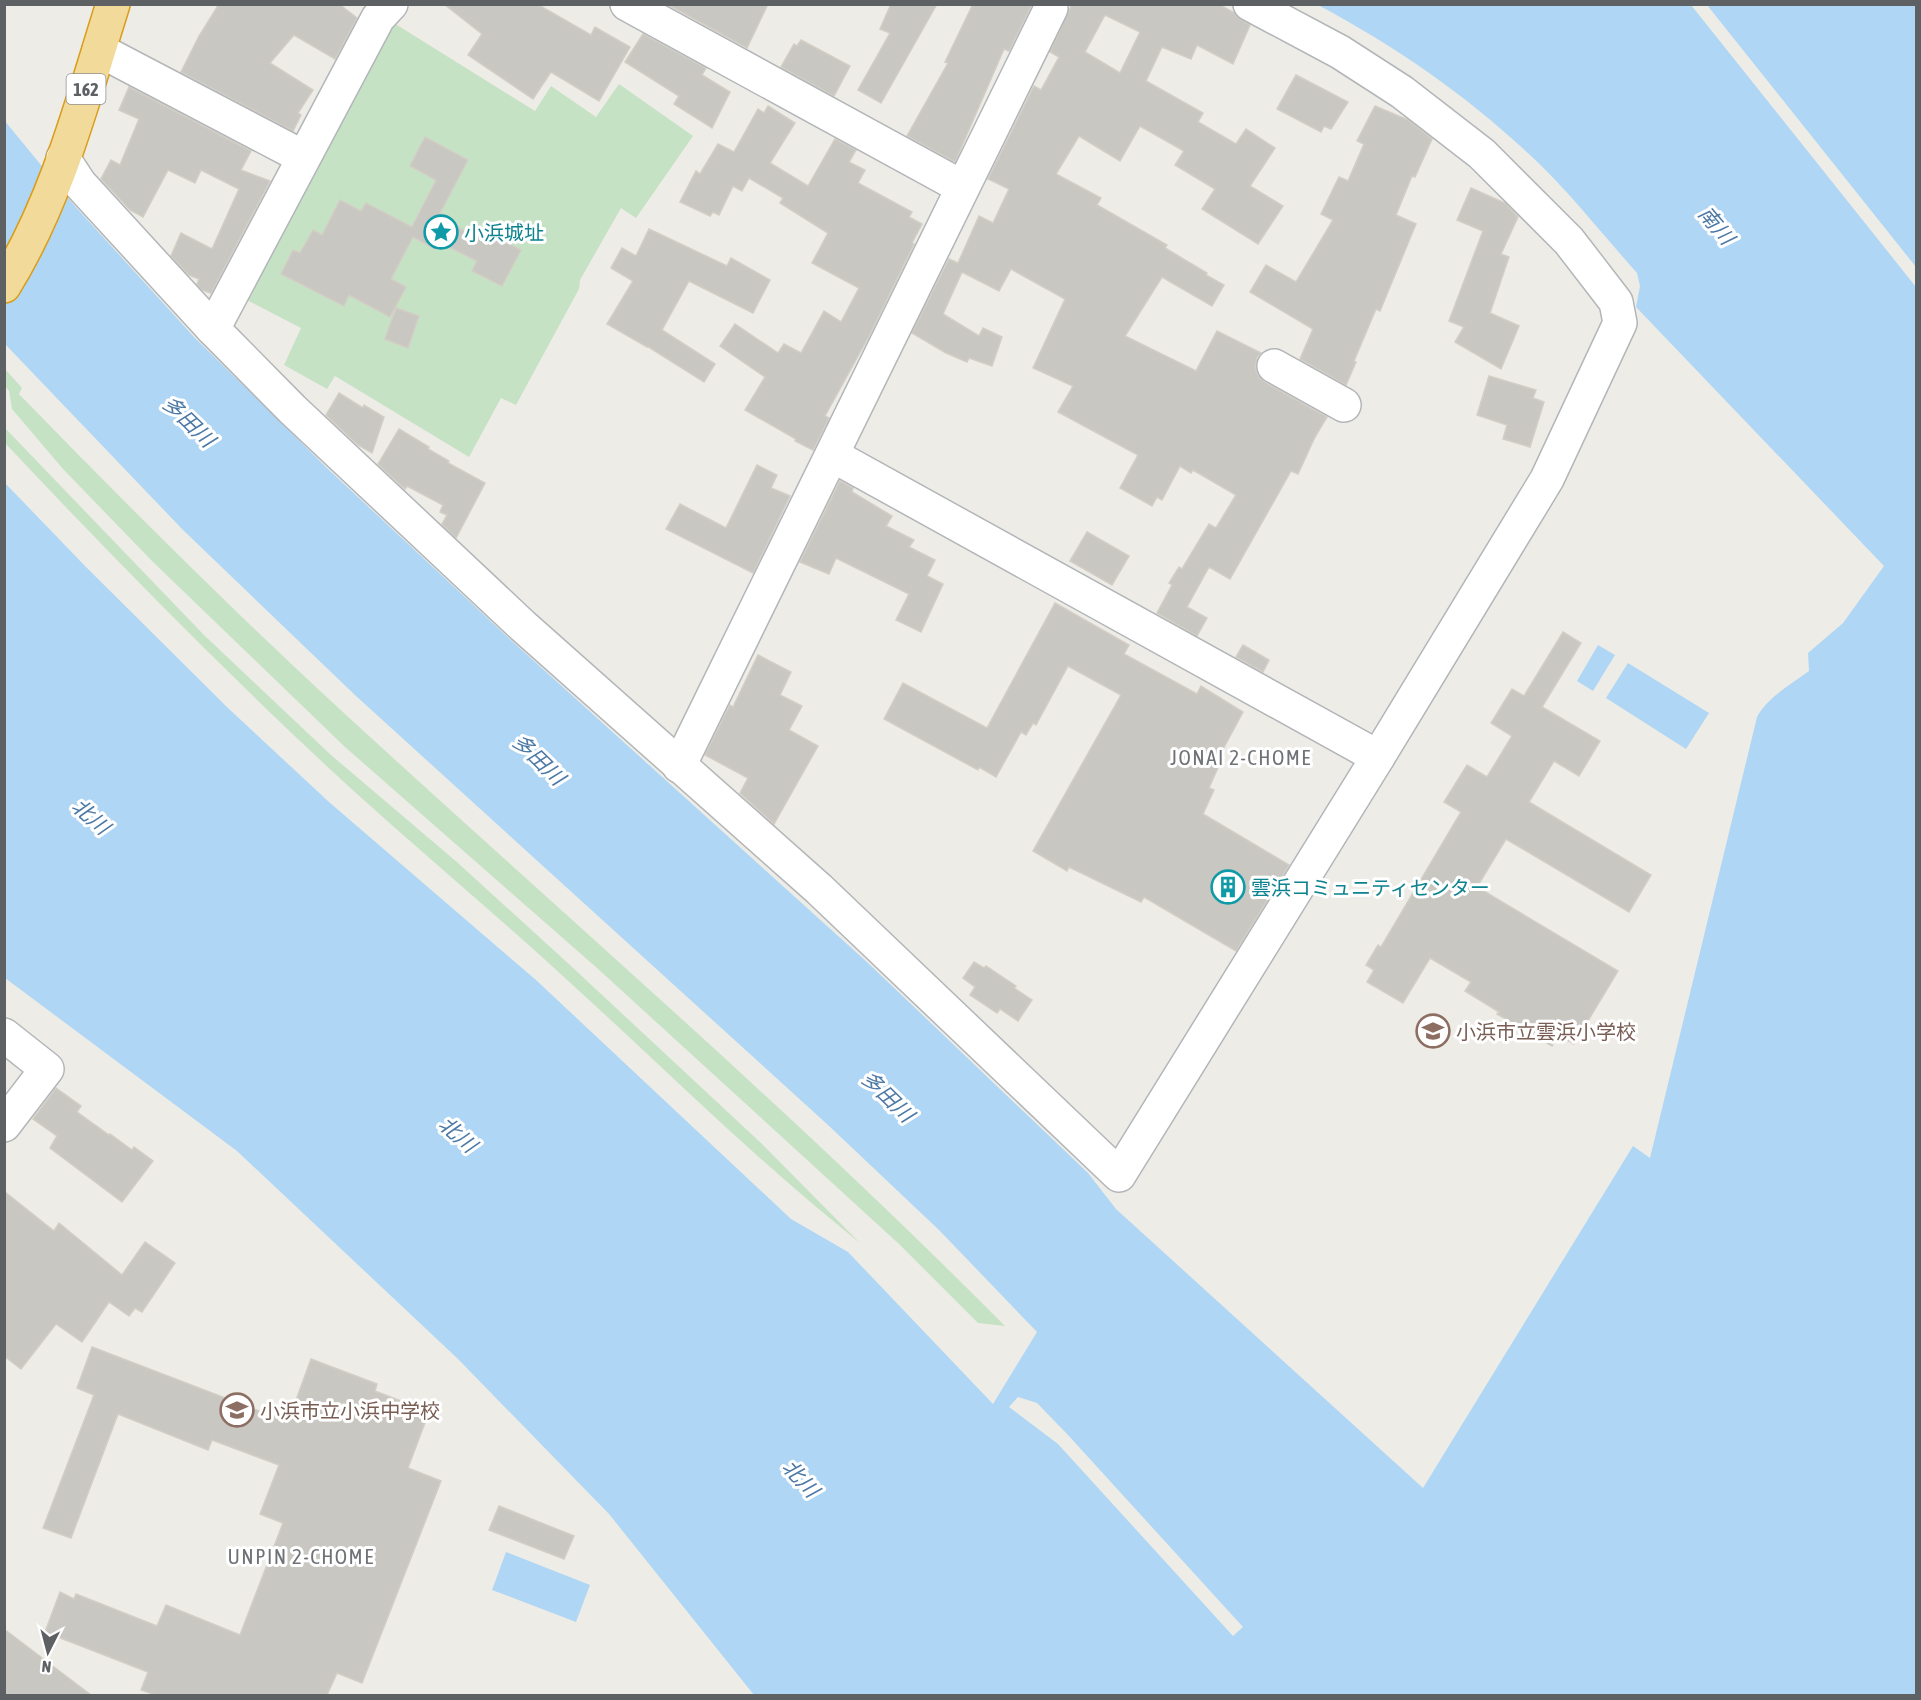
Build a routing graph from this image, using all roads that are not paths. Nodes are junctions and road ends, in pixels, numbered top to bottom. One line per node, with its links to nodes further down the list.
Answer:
1 (113, 4): 6 (highway, 162)
2 (391, 4): 7 (street)
3 (627, 4): 9 (street)
4 (1250, 4): 15 (street)
5 (1058, 8): 9 (street)
6 (99, 50): 7 (street); 8 (highway, 162)
7 (303, 157): 11 (street)
8 (60, 165): 10 (highway, 162); 11 (street)
9 (962, 187): 14 (street)
10 (4, 286)
11 (213, 329): 16 (street)
12 (1274, 366): 13 (street)
13 (1344, 405)
14 (832, 455): 15 (street); 16 (street)
15 (1378, 757): 16 (street)
16 (679, 766)
17 (4, 1035): 18 (street)
18 (4, 1125)

